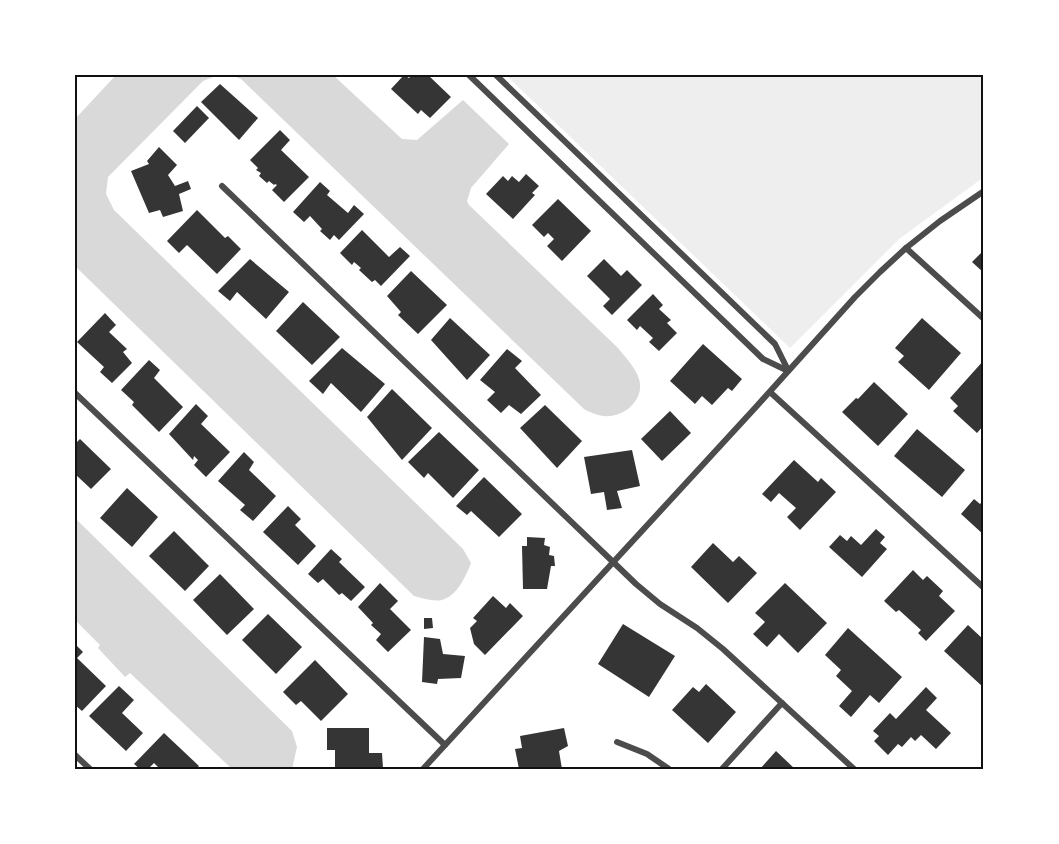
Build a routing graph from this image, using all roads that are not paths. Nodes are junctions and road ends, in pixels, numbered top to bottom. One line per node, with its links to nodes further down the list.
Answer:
1 (470, 75): 7 (street)
2 (496, 75): 7 (street)
3 (222, 186): 10 (street)
4 (984, 190): 5 (street)
5 (906, 248): 6 (street); 7 (street)
6 (984, 319)
7 (788, 371): 8 (street)
8 (770, 392): 10 (street); 11 (street)
9 (75, 393): 14 (street)
10 (613, 562): 12 (street); 14 (street)
11 (984, 588)
12 (782, 703): 19 (street); 20 (street)
13 (617, 742): 18 (street)
14 (445, 745): 17 (street)
15 (75, 754): 16 (street)
16 (90, 769)
17 (423, 769)
18 (669, 769)
19 (722, 769)
20 (854, 769)

